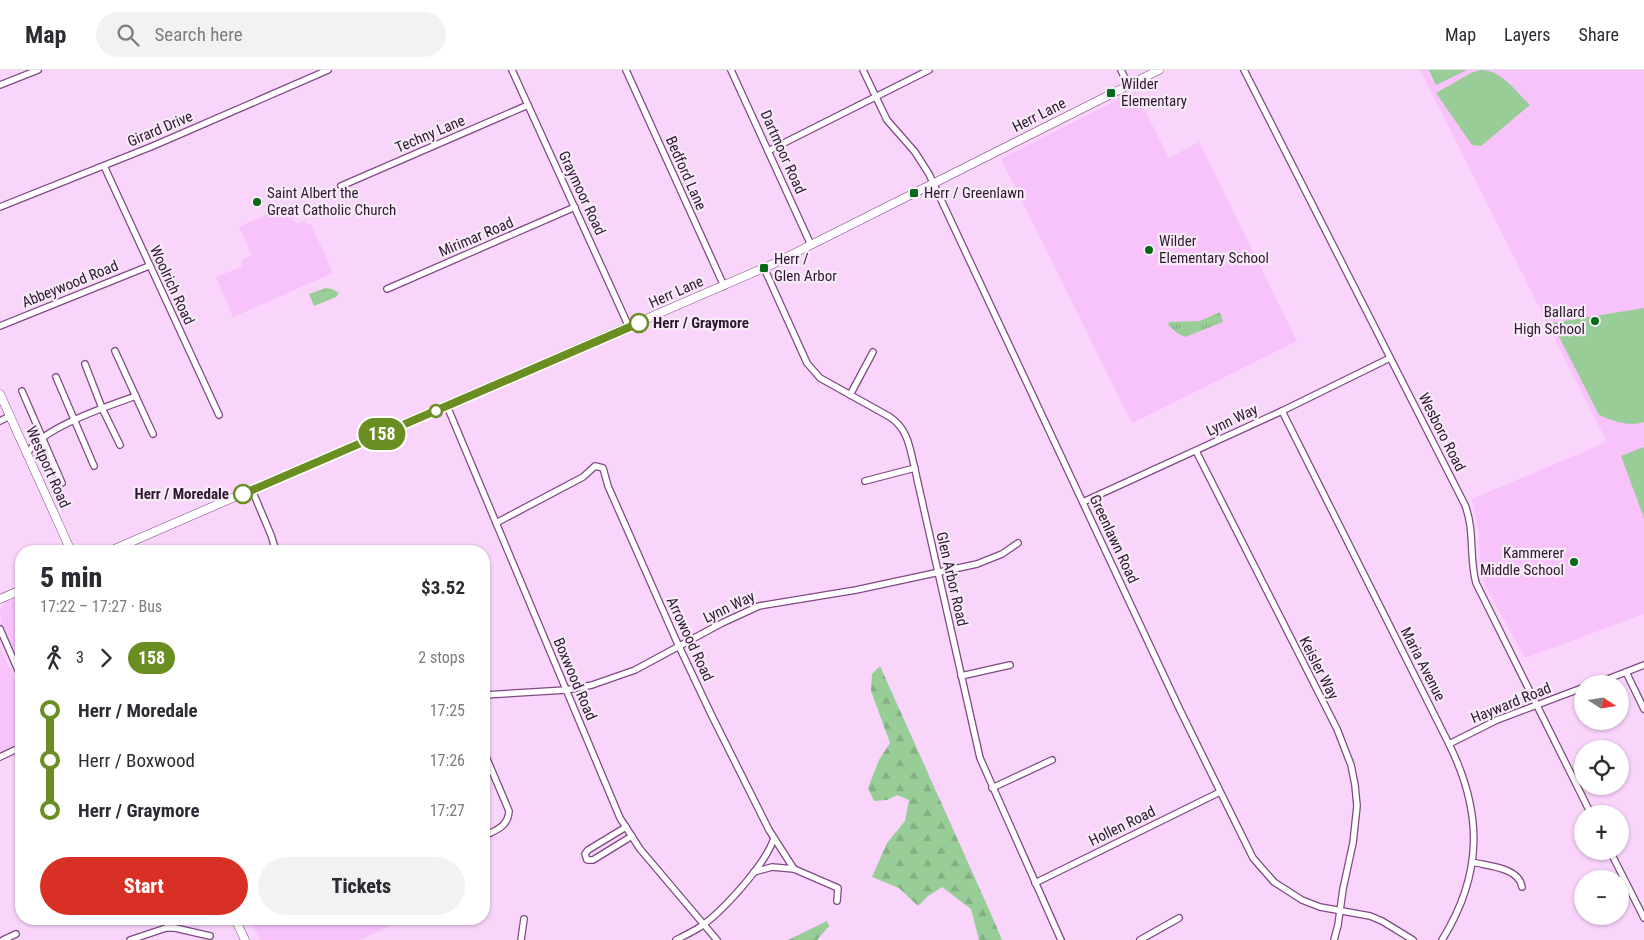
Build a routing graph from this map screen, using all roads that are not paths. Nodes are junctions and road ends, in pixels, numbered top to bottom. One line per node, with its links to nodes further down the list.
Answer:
1 (38, 70): 11 (street)
2 (328, 70): 16 (street, Girard Drive)
3 (512, 70): 14 (street, Graymoor Road)
4 (626, 70): 24 (street, Bedford Lane)
5 (731, 70): 15 (street, Dartmoor Road)
6 (863, 70): 13 (street, Greenlawn Road)
7 (929, 70): 13 (street)
8 (1121, 70): 12 (street)
9 (1159, 70): 12 (main road, Herr Lane)
10 (1244, 70): 30 (street, Wesboro Road)
11 (0, 85)
12 (1128, 85): 17 (main road, Herr Lane)
13 (876, 97): 15 (street); 17 (street, Greenlawn Road)
14 (528, 105): 18 (street, Techny Lane); 20 (street, Graymoor Road)
15 (768, 151): 21 (street, Dartmoor Road)
16 (104, 166): 19 (street, Girard Drive); 22 (street, Woolrich Road)
17 (934, 184): 21 (main road, Herr Lane); 54 (street, Greenlawn Road)
18 (341, 186)
19 (0, 207)
20 (575, 207): 25 (street, Mirimar Road); 27 (street, Graymoor Road)
21 (811, 245): 23 (main road, Herr Lane)
22 (149, 266): 26 (street, Abbeywood Road); 40 (street, Woolrich Road)
23 (764, 268): 24 (main road, Herr Lane); 35 (street, Glen Arbor Road)
24 (724, 286): 27 (main road, Herr Lane)
25 (387, 289)
26 (0, 326)
27 (629, 327): 37 (main road, Herr Lane)
28 (115, 351): 36 (street)
29 (873, 352): 35 (street)
30 (1390, 358): 39 (street, Lynn Way); 74 (street, Wesboro Road)
31 (86, 364): 38 (street)
32 (56, 377): 43 (street)
33 (22, 391): 45 (street)
34 (0, 394): 41 (main road, Westport Road)
35 (850, 395): 50 (street, Glen Arbor Road)
36 (136, 396): 38 (street); 44 (street)
37 (447, 406): 53 (main road, Herr Lane); 55 (street, Boxwood Road)
38 (102, 408): 43 (street); 46 (street)
39 (1282, 411): 47 (street, Lynn Way); 76 (street, Maria Avenue)
40 (219, 415)
41 (10, 416): 42 (street); 48 (main road, Westport Road)
42 (0, 420)
43 (75, 420): 45 (street); 49 (street)
44 (153, 434)
45 (42, 438): 48 (street); 52 (street)
46 (120, 445)
47 (1196, 451): 54 (street, Lynn Way); 95 (street, Keisler Way)
48 (28, 454): 57 (main road, Westport Road)
49 (94, 466)
50 (915, 468): 51 (street); 60 (street, Glen Arbor Road)
51 (865, 481)
52 (62, 483)
53 (252, 490): 58 (main road, Herr Lane); 59 (street)
54 (1083, 502): 82 (street, Greenlawn Road)
55 (496, 523): 64 (street, Arrowood Road); 71 (street, Boxwood Road)
56 (1018, 543): 60 (street, Lynn Way)
57 (68, 545)
58 (124, 545)
59 (274, 545)
60 (938, 572): 64 (street, Lynn Way); 70 (street, Glen Arbor Road)
61 (15, 593): 62 (main road)
62 (0, 599)
63 (0, 629): 65 (street)
64 (679, 646): 71 (street, Lynn Way); 87 (street, Arrowood Road)
65 (15, 663)
66 (1010, 665): 70 (street)
67 (1644, 665): 68 (street)
68 (1626, 672): 69 (street); 75 (street)
69 (1618, 675)
70 (961, 676): 81 (street, Glen Arbor Road)
71 (566, 690): 73 (street, Lynn Way); 84 (street, Boxwood Road)
72 (1574, 691): 74 (street, Hayward Road)
73 (490, 695)
74 (1536, 705): 76 (street, Hayward Road); 83 (street, Wesboro Road)
75 (1644, 709)
76 (1450, 744): 89 (street, Maria Avenue)
77 (15, 750): 78 (street)
78 (0, 757)
79 (1052, 760): 81 (street)
80 (490, 766): 85 (street)
81 (992, 788): 92 (street, Glen Arbor Road)
82 (1220, 792): 92 (street, Hollen Road); 95 (street, Greenlawn Road)
83 (1586, 805)
84 (626, 828): 86 (street, Boxwood Road); 86 (street)
85 (490, 833)
86 (632, 836): 99 (street, Boxwood Road)
87 (774, 838): 90 (street, Arrowood Road); 91 (street)
88 (1615, 860): 97 (street)
89 (1472, 862): 93 (street); 113 (street, Maria Avenue)
90 (794, 869): 91 (street); 94 (street)
91 (754, 872): 99 (street)
92 (1035, 883): 109 (street, Glen Arbor Road)
93 (1522, 887)
94 (837, 901)
95 (1340, 911): 111 (street); 112 (street, Greenlawn Road)
96 (1179, 918): 110 (street)
97 (1644, 918)
98 (524, 919): 106 (street)
99 (704, 924): 107 (street); 108 (street, Boxwood Road)
100 (238, 925): 105 (main road)
101 (16, 934): 103 (street)
102 (210, 936): 104 (street)
103 (3, 940)
104 (130, 940)
105 (245, 940)
106 (521, 940)
107 (676, 940)
108 (717, 940)
109 (1060, 940)
110 (1140, 940)
111 (1334, 940)
112 (1413, 940)
113 (1442, 940)

